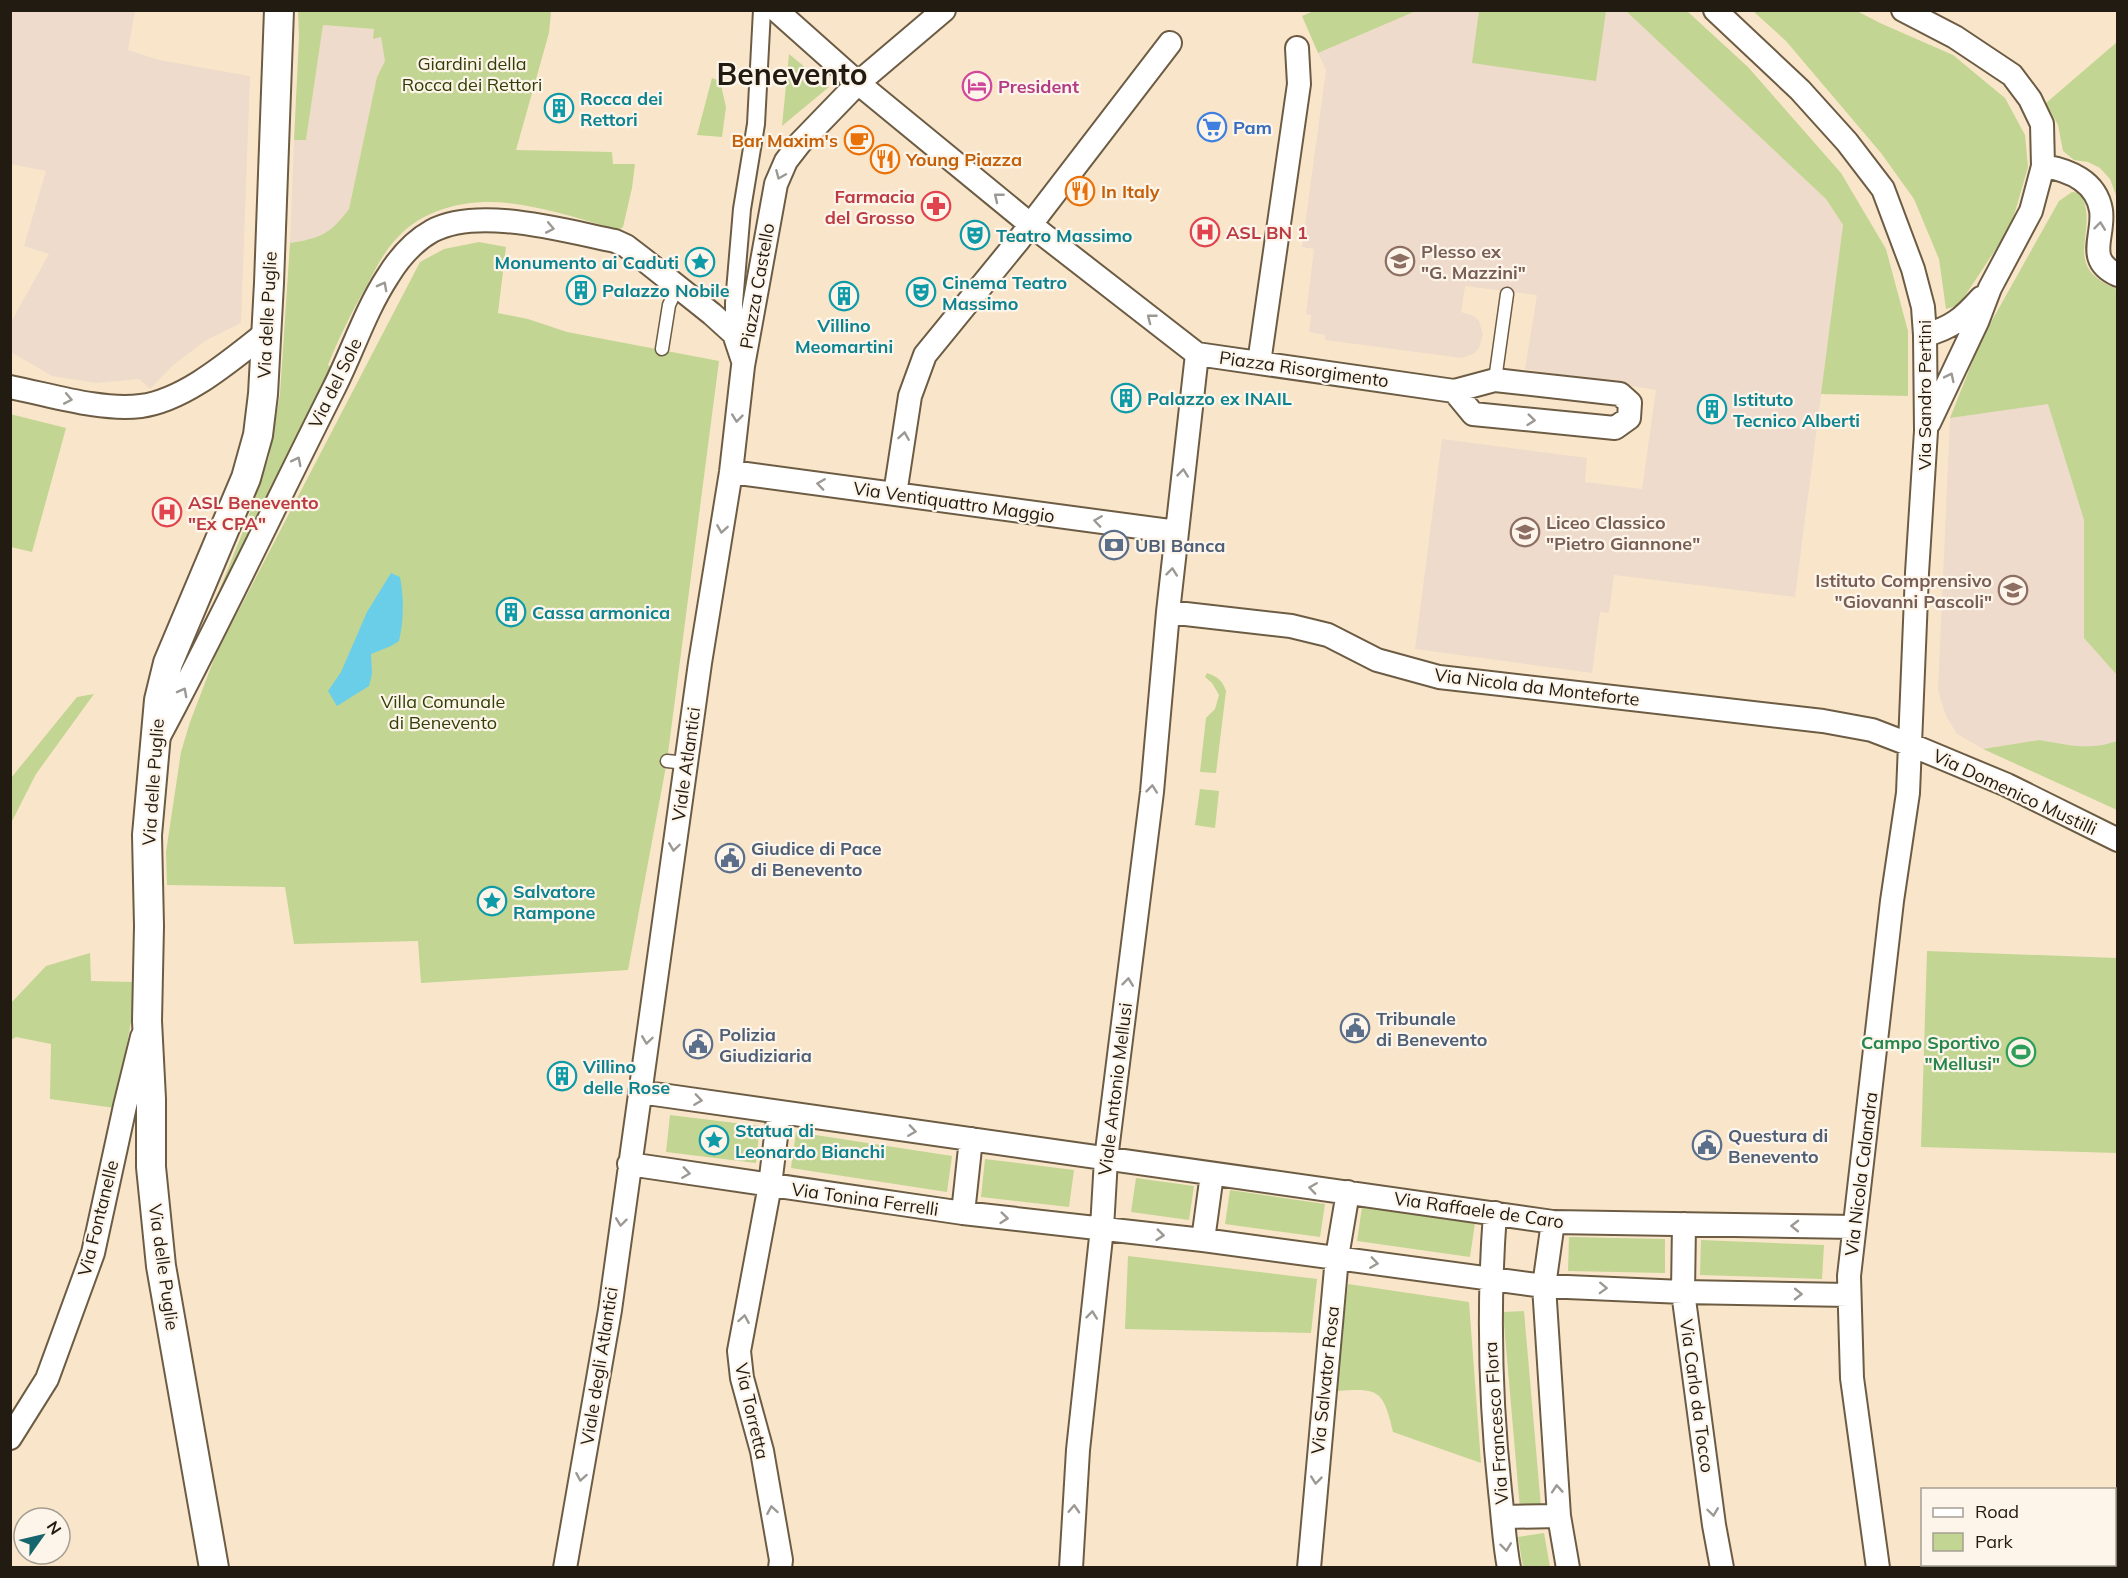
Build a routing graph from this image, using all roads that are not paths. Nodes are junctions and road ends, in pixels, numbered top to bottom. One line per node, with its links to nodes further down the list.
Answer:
1 (279, 10): 17 (street, Via delle Puglie)
2 (762, 10): 18 (street, Piazza Castello)
3 (776, 10): 9 (street)
4 (944, 10): 9 (street, Piazza Castello)
5 (1715, 10): 20 (street, Via Sandro Pertini)
6 (1903, 10): 10 (street)
7 (1170, 43): 11 (street)
8 (1297, 48): 23 (street)
9 (858, 82): 11 (street, one-way to 9); 24 (street, Piazza Castello, one-way to 24)
10 (2043, 166): 13 (street, one-way to 10); 15 (street)
11 (1031, 225): 22 (street, one-way to 11); 30 (street, one-way to 11)
12 (643, 259): 14 (street, Piazza Castello); 33 (street, Via del Sole, one-way to 12)
13 (2118, 275)
14 (678, 286): 18 (street, Piazza Castello); 21 (lane)
15 (1990, 288): 19 (street); 20 (street)
16 (1507, 294): 25 (lane)
17 (267, 332): 26 (street, one-way to 17); 33 (street, Via delle Puglie)
18 (734, 334): 24 (street, Piazza Castello)
19 (1971, 334): 20 (street); 28 (street, one-way to 19)
20 (1925, 341): 28 (street, Via Sandro Pertini)
21 (662, 349)
22 (1197, 354): 23 (street, Piazza Risorgimento); 31 (street, Piazza Risorgimento, one-way to 22)
23 (1259, 363): 27 (street, Piazza Risorgimento)
24 (744, 364): 29 (street, Viale Atlantici, one-way to 29)
25 (1496, 380): 27 (street, Piazza Risorgimento); 27 (street, Piazza Risorgimento, one-way to 25)
26 (10, 387)
27 (1454, 391)
28 (1926, 431): 34 (street, Via Sandro Pertini)
29 (731, 472): 30 (street, Via Ventiquattro Maggio, one-way to 29); 37 (street, Viale Atlantici, one-way to 37)
30 (895, 494): 31 (street, Via Ventiquattro Maggio, one-way to 30)
31 (1177, 532): 32 (street, Piazza Risorgimento, one-way to 31)
32 (1168, 612): 34 (street, Via Nicola da Monteforte); 40 (street, Viale Antonio Mellusi, one-way to 32)
33 (155, 744): 36 (street, Via delle Puglie)
34 (1911, 745): 35 (street, Via Domenico Mustilli); 49 (street, Via Nicola Calandra)
35 (2118, 840)
36 (147, 1021): 57 (street, Via Fontanelle); 60 (street, Via delle Puglie)
37 (640, 1092): 38 (street, one-way to 38); 41 (street, Viale Atlantici)
38 (779, 1112): 39 (street, one-way to 39); 43 (street, Via Torretta)
39 (971, 1139): 40 (street); 45 (street)
40 (1106, 1159): 42 (street, Via Raffaele de Caro); 50 (street, Viale Antonio Mellusi)
41 (628, 1164): 43 (street, Via Tonina Ferrelli, one-way to 43); 61 (street, Viale degli Atlantici, one-way to 61)
42 (1212, 1174): 44 (street, Via Raffaele de Caro, one-way to 42); 51 (street)
43 (770, 1185): 45 (street, Via Tonina Ferrelli); 62 (street, Via Torretta, one-way to 43)
44 (1348, 1192): 46 (street, Via Raffaele de Caro); 52 (street, Via Salvator Rosa)
45 (963, 1213): 50 (street, Via Tonina Ferrelli, one-way to 50)
46 (1495, 1213): 47 (street, Via Raffaele de Caro); 53 (street, Via Francesco Flora)
47 (1554, 1222): 48 (street, Via Raffaele de Caro); 54 (street)
48 (1684, 1224): 49 (street, Via Raffaele de Caro, one-way to 48); 55 (street, Via Carlo da Tocco)
49 (1854, 1227): 56 (street, Via Nicola Calandra)
50 (1102, 1228): 51 (street, one-way to 51); 63 (street, Viale Antonio Mellusi, one-way to 50)
51 (1203, 1240): 52 (street)
52 (1337, 1257): 53 (street, one-way to 53); 64 (street, Via Salvator Rosa, one-way to 64)
53 (1490, 1279): 54 (street); 59 (street, Via Francesco Flora)
54 (1544, 1286): 55 (street, one-way to 55); 58 (street, one-way to 54)
55 (1683, 1292): 56 (street, one-way to 56); 67 (street, Via Carlo da Tocco, one-way to 67)
56 (1849, 1294): 68 (street, Via Nicola Calandra)
57 (10, 1438)
58 (1559, 1516): 59 (street); 66 (street)
59 (1503, 1517): 65 (street, Via Francesco Flora, one-way to 65)
60 (214, 1568)
61 (565, 1568)
62 (780, 1568)
63 (1071, 1568)
64 (1309, 1568)
65 (1509, 1568)
66 (1568, 1568)
67 (1722, 1568)
68 (1878, 1568)

